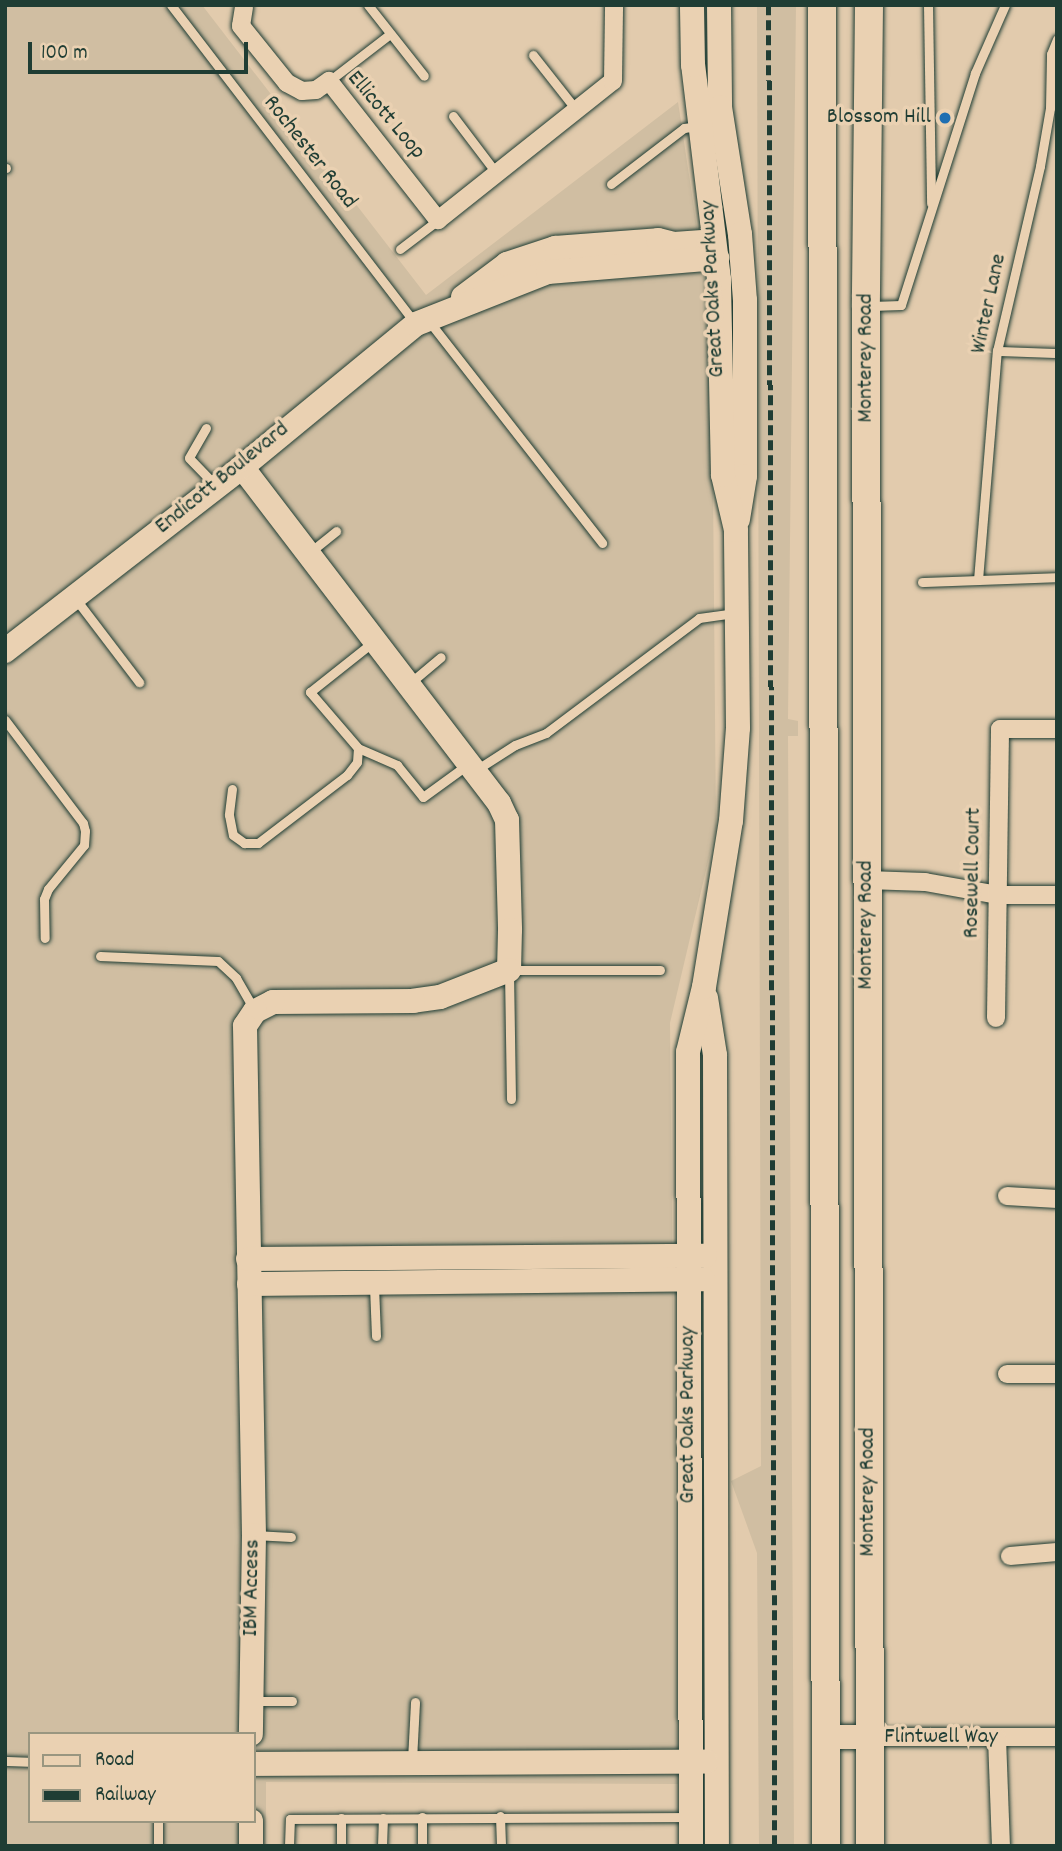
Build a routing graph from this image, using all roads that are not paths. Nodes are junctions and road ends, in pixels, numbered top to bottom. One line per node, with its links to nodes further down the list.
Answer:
1 (171, 5): 27 (lane, Rochester Road)
2 (368, 5): 11 (lane)
3 (614, 5): 16 (street)
4 (692, 5): 18 (street, Great Oaks Parkway)
5 (719, 5): 25 (street, Great Oaks Parkway)
6 (822, 5): 82 (main road, Monterey Road)
7 (869, 5): 26 (main road, Monterey Road)
8 (928, 5): 21 (lane)
9 (1005, 5): 21 (lane)
10 (242, 6): 15 (street, Ellicott Loop)
11 (390, 34): 14 (lane); 15 (lane)
12 (1057, 39): 28 (lane, Winter Lane)
13 (533, 55): 16 (lane)
14 (424, 76)
15 (329, 80): 22 (street, Ellicott Loop)
16 (577, 111): 19 (street)
17 (453, 116): 19 (lane)
18 (701, 125): 20 (lane); 24 (street, Great Oaks Parkway)
19 (497, 174): 22 (street)
20 (611, 184)
21 (931, 213): 26 (lane)
22 (438, 220): 23 (lane)
23 (400, 249)
24 (717, 250): 25 (street); 27 (street, Endicott Boulevard); 33 (street, Great Oaks Parkway)
25 (745, 300): 33 (street, Great Oaks Parkway)
26 (866, 307): 52 (main road, Monterey Road)
27 (428, 318): 31 (street, Endicott Boulevard); 35 (lane, Rochester Road)
28 (997, 351): 29 (lane); 38 (lane, Winter Lane)
29 (1057, 354)
30 (206, 428): 32 (lane)
31 (242, 467): 32 (street, Endicott Boulevard); 36 (street)
32 (216, 486): 40 (street, Endicott Boulevard)
33 (736, 530): 41 (street, Great Oaks Parkway)
34 (336, 531): 36 (lane)
35 (602, 542)
36 (308, 554): 42 (street)
37 (1057, 577): 38 (lane)
38 (978, 580): 39 (lane)
39 (922, 582)
40 (74, 597): 43 (street, Endicott Boulevard); 45 (lane)
41 (738, 613): 50 (lane); 59 (street, Great Oaks Parkway)
42 (375, 641): 46 (street); 49 (lane)
43 (5, 651)
44 (441, 657): 46 (lane)
45 (139, 682)
46 (408, 685): 50 (street)
47 (5, 720): 55 (lane)
48 (1057, 729): 53 (street, Rosewell Court)
49 (358, 748): 50 (lane); 51 (lane)
50 (472, 768): 57 (street)
51 (232, 789)
52 (867, 880): 53 (street); 83 (main road, Monterey Road)
53 (999, 895): 54 (street); 61 (street, Rosewell Court)
54 (1057, 895)
55 (45, 938)
56 (100, 956): 60 (lane)
57 (509, 970): 58 (lane); 60 (street); 62 (lane)
58 (660, 970)
59 (704, 987): 67 (street, Great Oaks Parkway); 68 (street, Great Oaks Parkway)
60 (255, 1011): 66 (street, IBM Access)
61 (996, 1018)
62 (511, 1099)
63 (1007, 1196): 64 (street)
64 (1057, 1199)
65 (372, 1256): 66 (street); 67 (street); 69 (lane)
66 (248, 1259): 70 (street, IBM Access)
67 (689, 1268): 68 (street); 69 (street); 88 (street, Great Oaks Parkway)
68 (716, 1268): 89 (street, Great Oaks Parkway)
69 (373, 1282): 70 (street); 71 (lane)
70 (249, 1284): 74 (street, IBM Access)
71 (376, 1336)
72 (1007, 1374): 73 (street)
73 (1057, 1374)
74 (254, 1535): 75 (lane); 78 (street, IBM Access)
75 (291, 1536)
76 (1057, 1552): 77 (street)
77 (1010, 1556)
78 (252, 1701): 79 (lane); 81 (street, IBM Access)
79 (292, 1701)
80 (415, 1702): 91 (lane)
81 (251, 1732)
82 (825, 1737): 83 (street, Flintwell Way); 108 (main road, Monterey Road)
83 (870, 1737): 85 (street, Flintwell Way); 109 (main road, Monterey Road)
84 (1057, 1737): 85 (street, Flintwell Way)
85 (997, 1738): 110 (street)
86 (5, 1761): 87 (lane)
87 (28, 1762)
88 (690, 1762): 89 (street); 91 (street); 94 (street, Great Oaks Parkway)
89 (717, 1762): 107 (street, Great Oaks Parkway)
90 (256, 1764): 91 (street)
91 (411, 1765)
92 (500, 1816): 93 (lane); 94 (lane); 105 (lane)
93 (422, 1817): 96 (lane); 104 (lane)
94 (691, 1817): 106 (street, Great Oaks Parkway)
95 (341, 1818): 96 (lane); 101 (lane); 102 (lane)
96 (383, 1818): 103 (lane)
97 (158, 1823): 99 (lane)
98 (251, 1823): 100 (street)
99 (158, 1846)
100 (251, 1846)
101 (289, 1846)
102 (341, 1846)
103 (382, 1846)
104 (422, 1846)
105 (501, 1846)
106 (691, 1846)
107 (717, 1846)
108 (826, 1846)
109 (870, 1846)
110 (1001, 1846)

